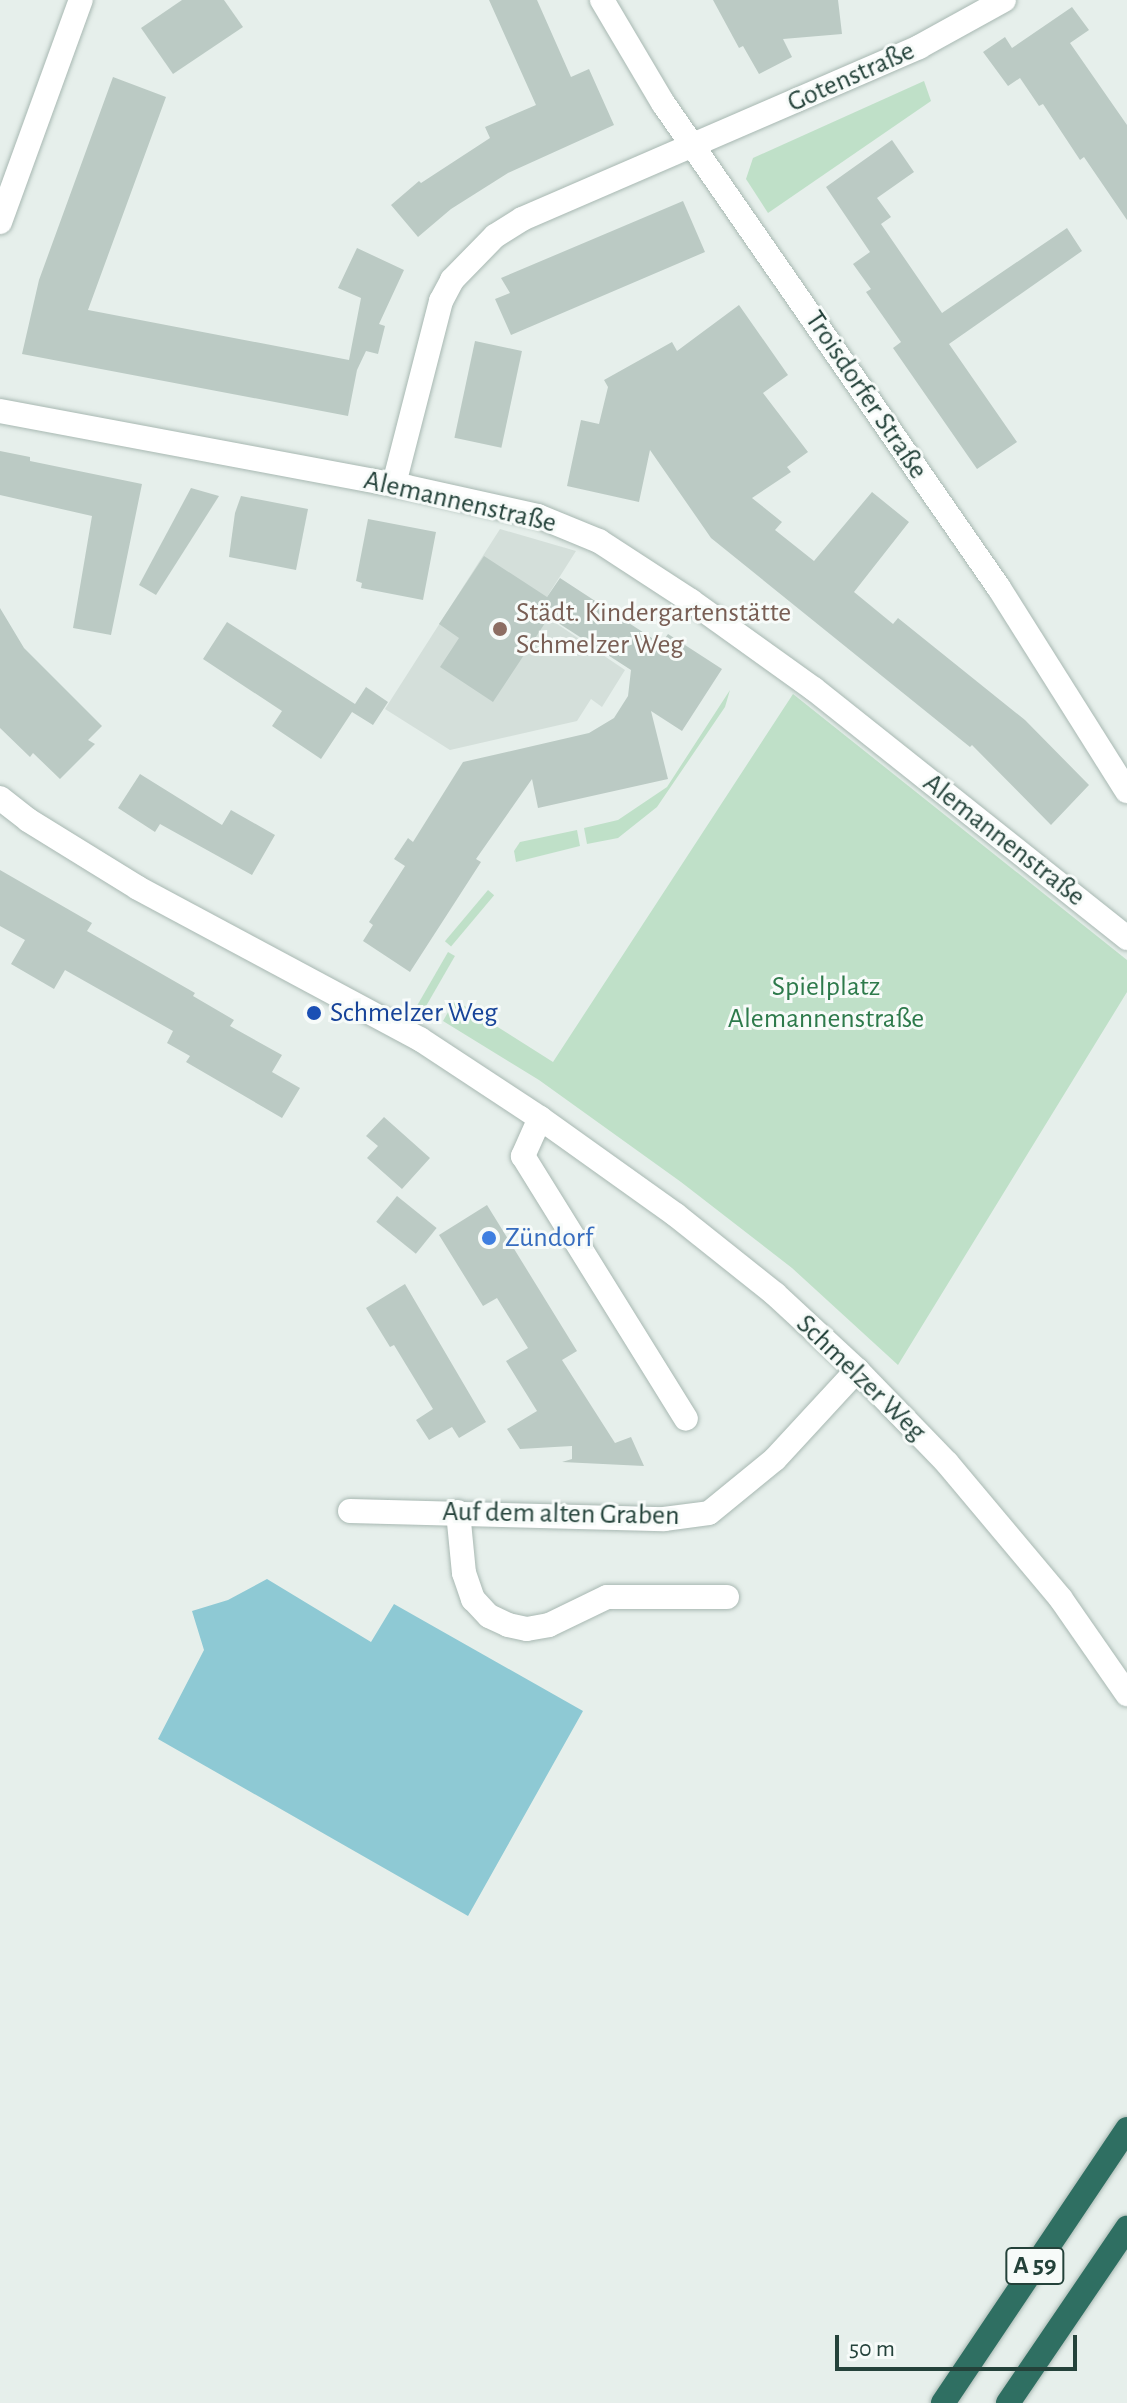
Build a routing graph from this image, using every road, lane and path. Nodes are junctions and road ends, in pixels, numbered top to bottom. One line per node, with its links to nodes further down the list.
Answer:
1 (81, 0): 5 (street)
2 (602, 0): 4 (street, Troisdorfer Straße)
3 (1004, 0): 4 (street, Gotenstraße)
4 (693, 146): 7 (street, Gotenstraße); 8 (street, Troisdorfer Straße)
5 (0, 222)
6 (0, 411): 7 (street, Alemannenstraße)
7 (394, 484): 10 (street, Alemannenstraße)
8 (1127, 791)
9 (0, 798): 11 (street, Schmelzer Weg)
10 (1127, 938)
11 (540, 1118): 12 (street, Schmelzer Weg); 13 (street)
12 (857, 1370): 15 (street, Auf dem alten Graben); 17 (street, Schmelzer Weg)
13 (686, 1419)
14 (350, 1511): 15 (street, Auf dem alten Graben)
15 (458, 1512): 16 (street)
16 (727, 1597)
17 (1127, 1694)
18 (1127, 2129): 20 (highway, A 59)
19 (1127, 2228): 21 (highway, A 59)
20 (943, 2403)
21 (1008, 2403)

